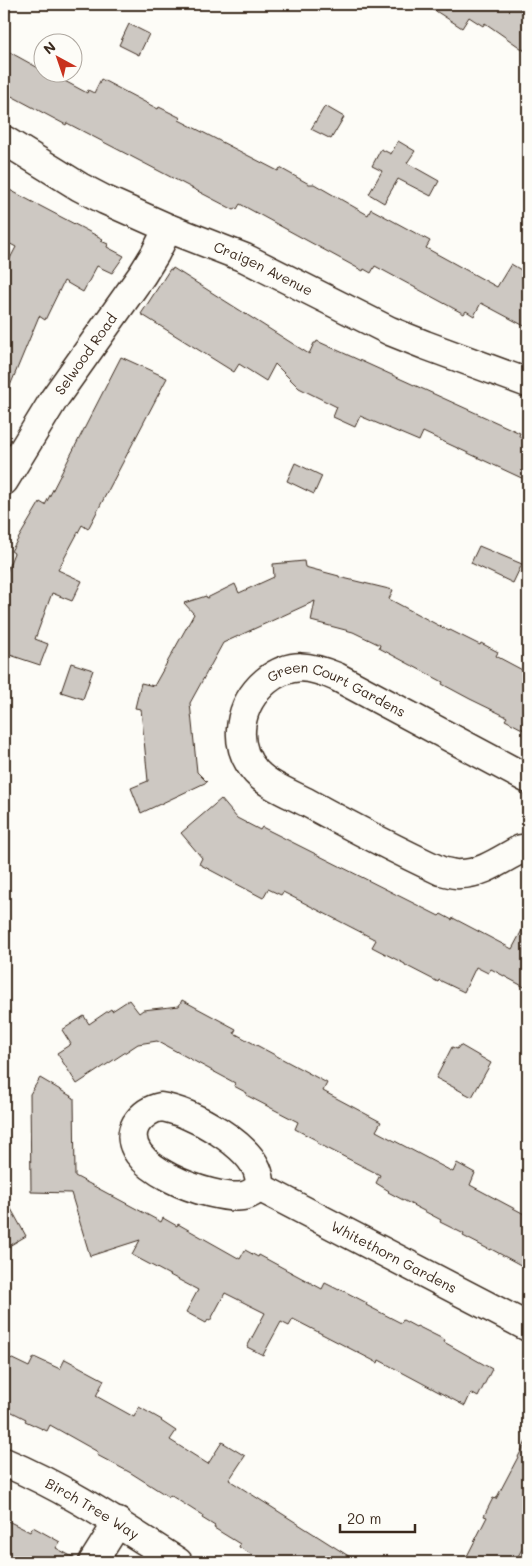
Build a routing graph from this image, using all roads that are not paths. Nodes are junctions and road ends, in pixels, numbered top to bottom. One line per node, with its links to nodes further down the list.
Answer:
1 (4, 140): 2 (street, Craigen Avenue)
2 (168, 228): 3 (street, Craigen Avenue); 4 (street, Selwood Road)
3 (528, 383)
4 (4, 481)
5 (528, 779): 6 (street, Green Court Gardens)
6 (526, 846)
7 (259, 1187): 8 (street, Whitethorn Gardens)
8 (528, 1328)
9 (4, 1462): 10 (street, Birch Tree Way)
10 (118, 1522): 11 (street); 12 (street, Birch Tree Way)
11 (93, 1562)
12 (178, 1562)

